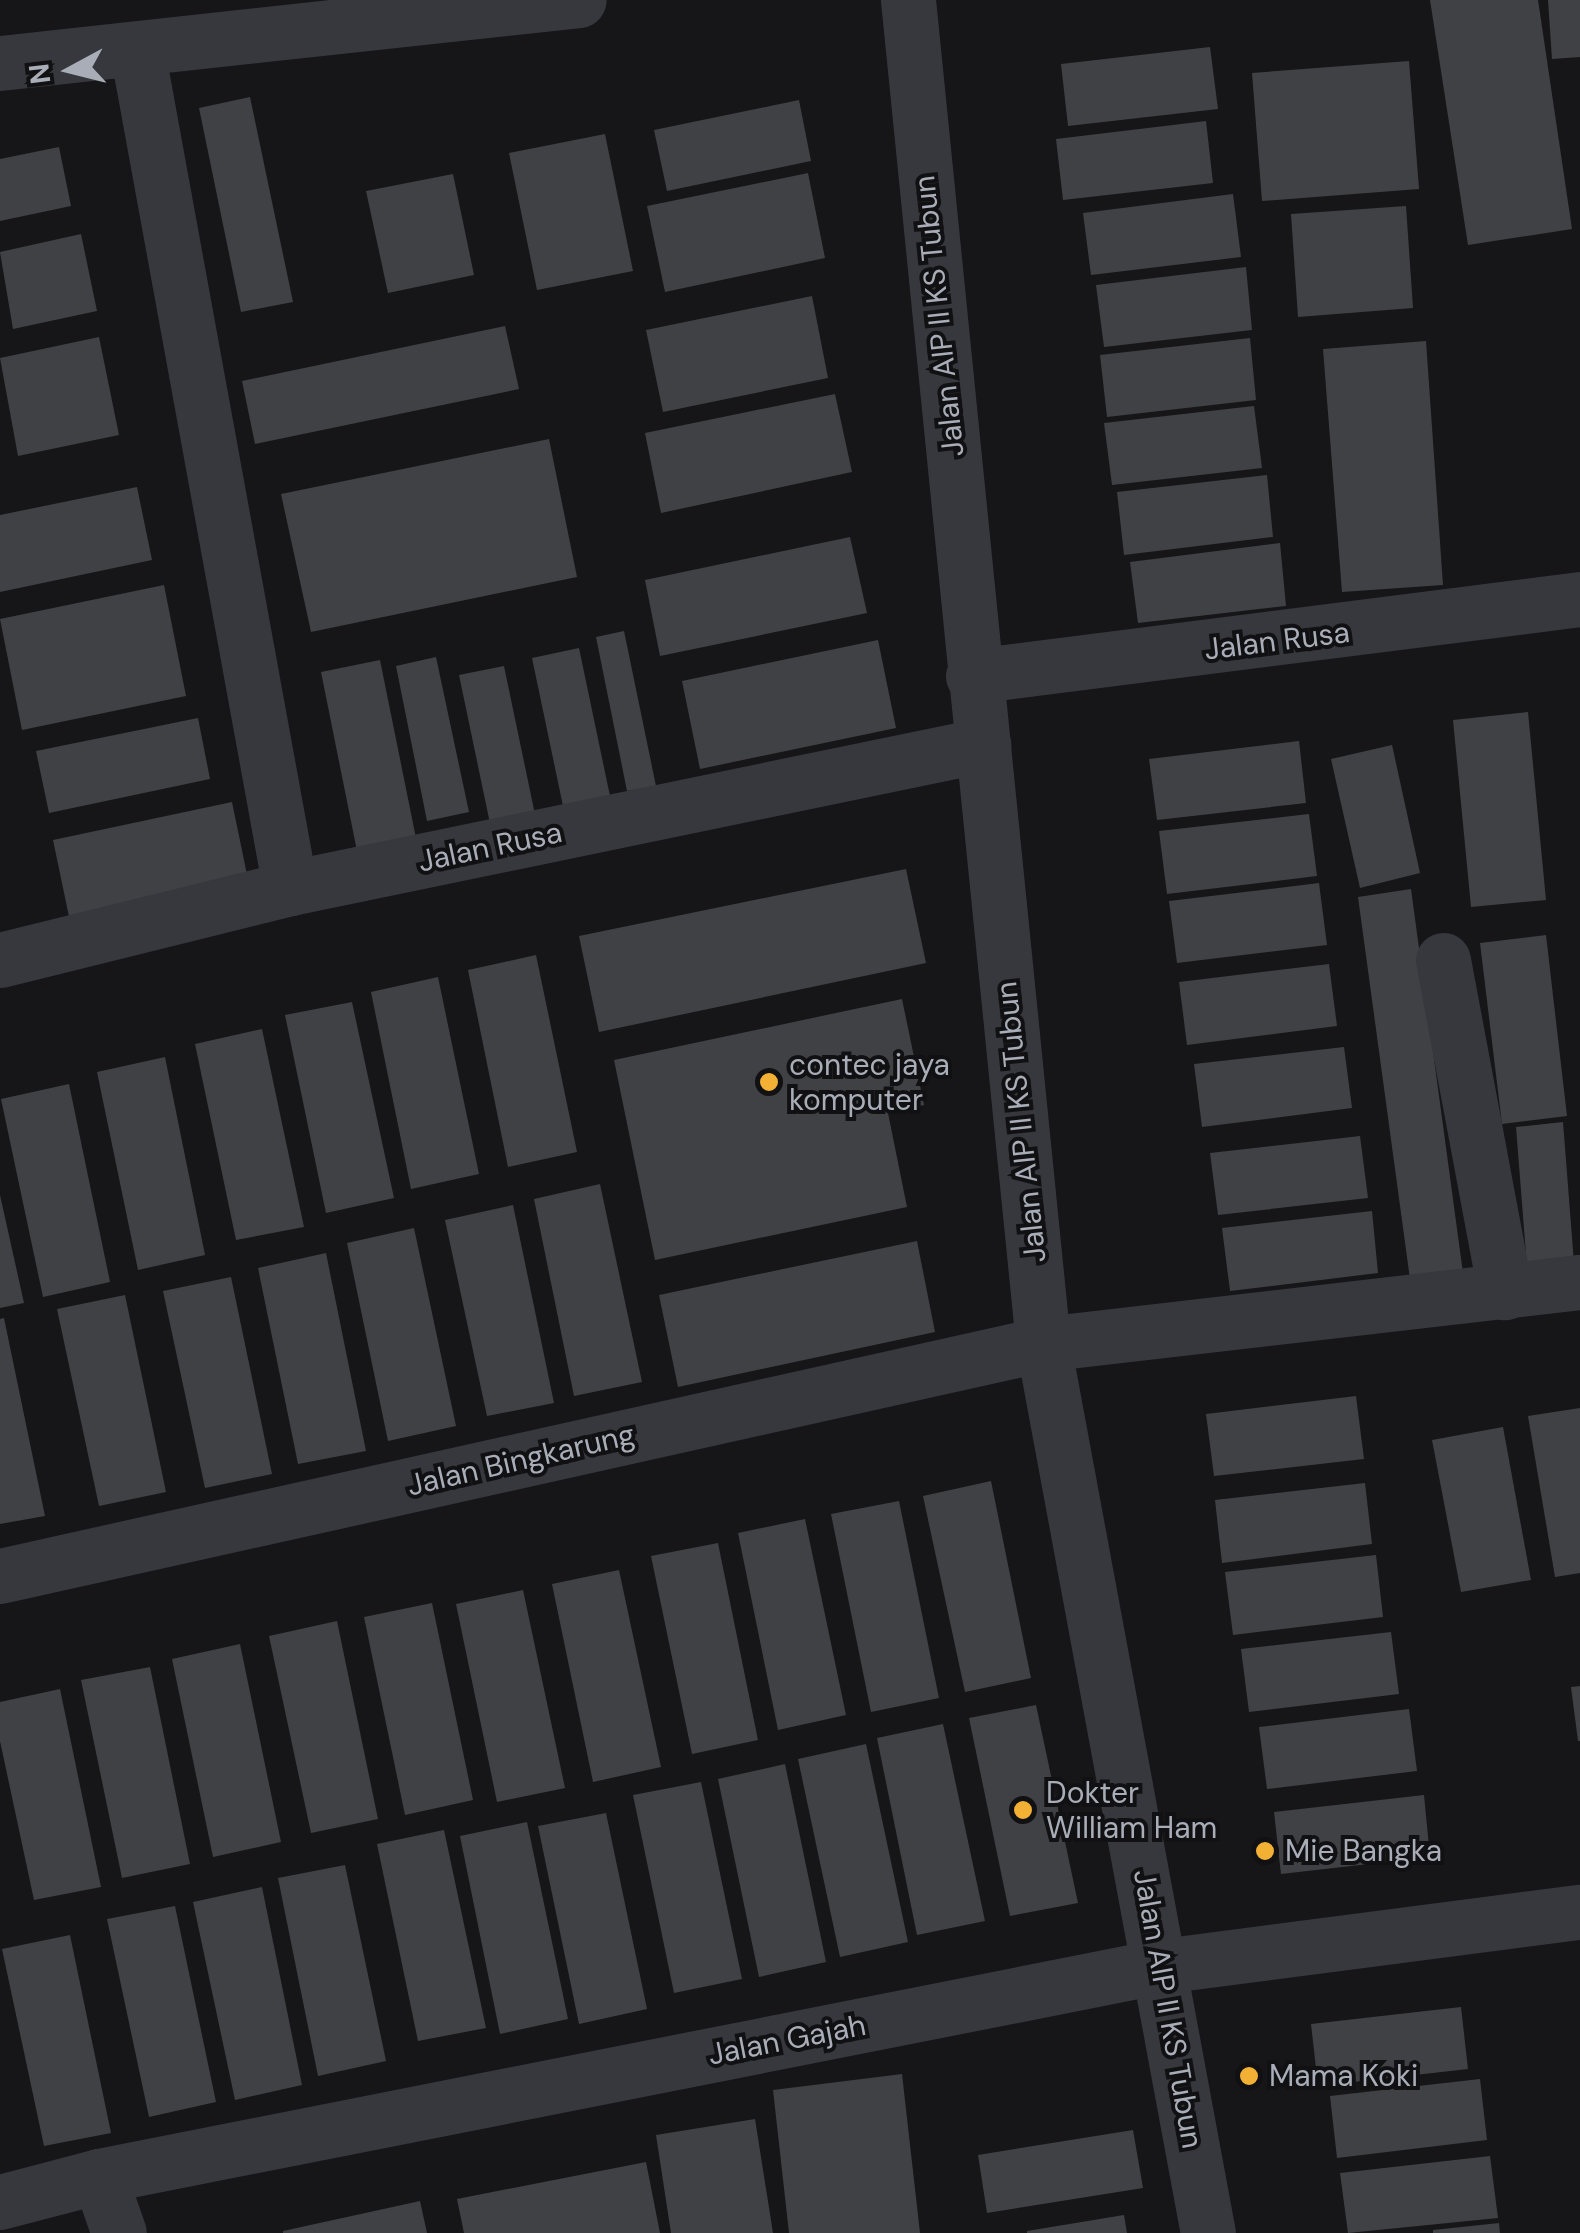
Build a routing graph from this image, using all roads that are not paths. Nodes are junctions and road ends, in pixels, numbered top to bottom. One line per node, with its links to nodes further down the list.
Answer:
1 (579, 0): 3 (street)
2 (908, 0): 6 (street, Jalan AIP II KS Tubun)
3 (137, 50): 4 (street); 8 (street)
4 (0, 62)
5 (1580, 599): 6 (street, Jalan Rusa)
6 (973, 676): 7 (street, Jalan AIP II KS Tubun)
7 (983, 745): 8 (street, Jalan Rusa); 13 (street, Jalan AIP II KS Tubun)
8 (290, 888): 9 (street, Jalan Rusa)
9 (0, 960)
10 (1444, 960): 12 (street)
11 (1580, 1282): 12 (street, Jalan Bingkarung)
12 (1505, 1292): 13 (street, Jalan Bingkarung)
13 (1043, 1344): 14 (street, Jalan Bingkarung); 16 (street, Jalan AIP II KS Tubun)
14 (0, 1576)
15 (1580, 1912): 16 (street, Jalan Gajah)
16 (1162, 1966): 17 (street, Jalan Gajah); 20 (street, Jalan AIP II KS Tubun)
17 (98, 2176): 18 (street, Jalan Gajah); 19 (street)
18 (0, 2202)
19 (119, 2233)
20 (1208, 2233)

